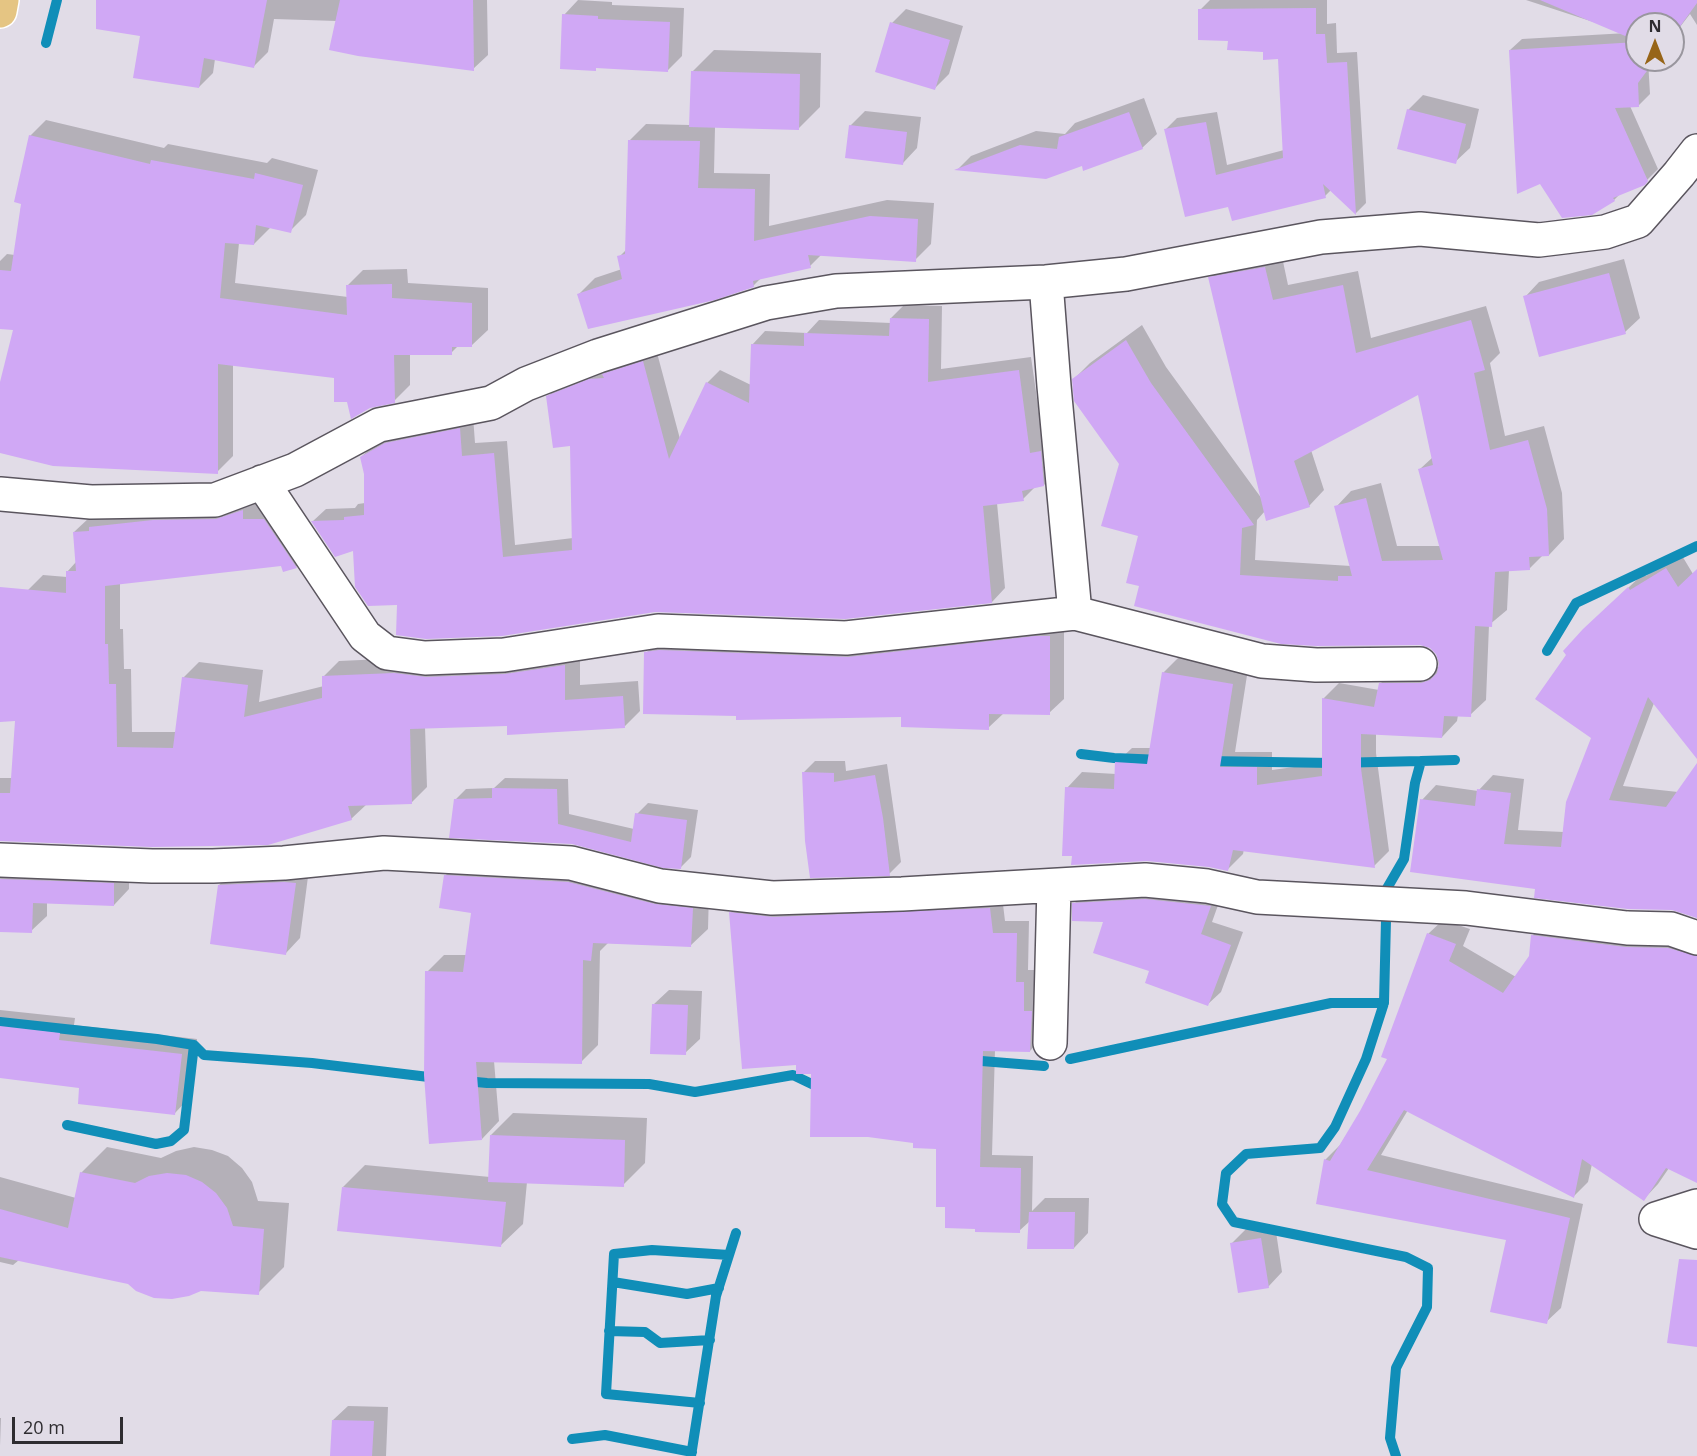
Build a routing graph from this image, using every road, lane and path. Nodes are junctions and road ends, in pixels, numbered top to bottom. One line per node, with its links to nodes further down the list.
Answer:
1 (2, 0): 2 (main road)
2 (0, 11)
3 (1697, 151): 4 (street)
4 (1046, 282): 5 (street); 7 (street)
5 (262, 482): 6 (street); 7 (street)
6 (0, 494)
7 (1075, 613): 8 (street)
8 (1420, 664)
9 (0, 860): 10 (street)
10 (1054, 886): 11 (street); 12 (street)
11 (1697, 938)
12 (1050, 1042)
13 (1697, 1206): 14 (street)
14 (1697, 1232)

